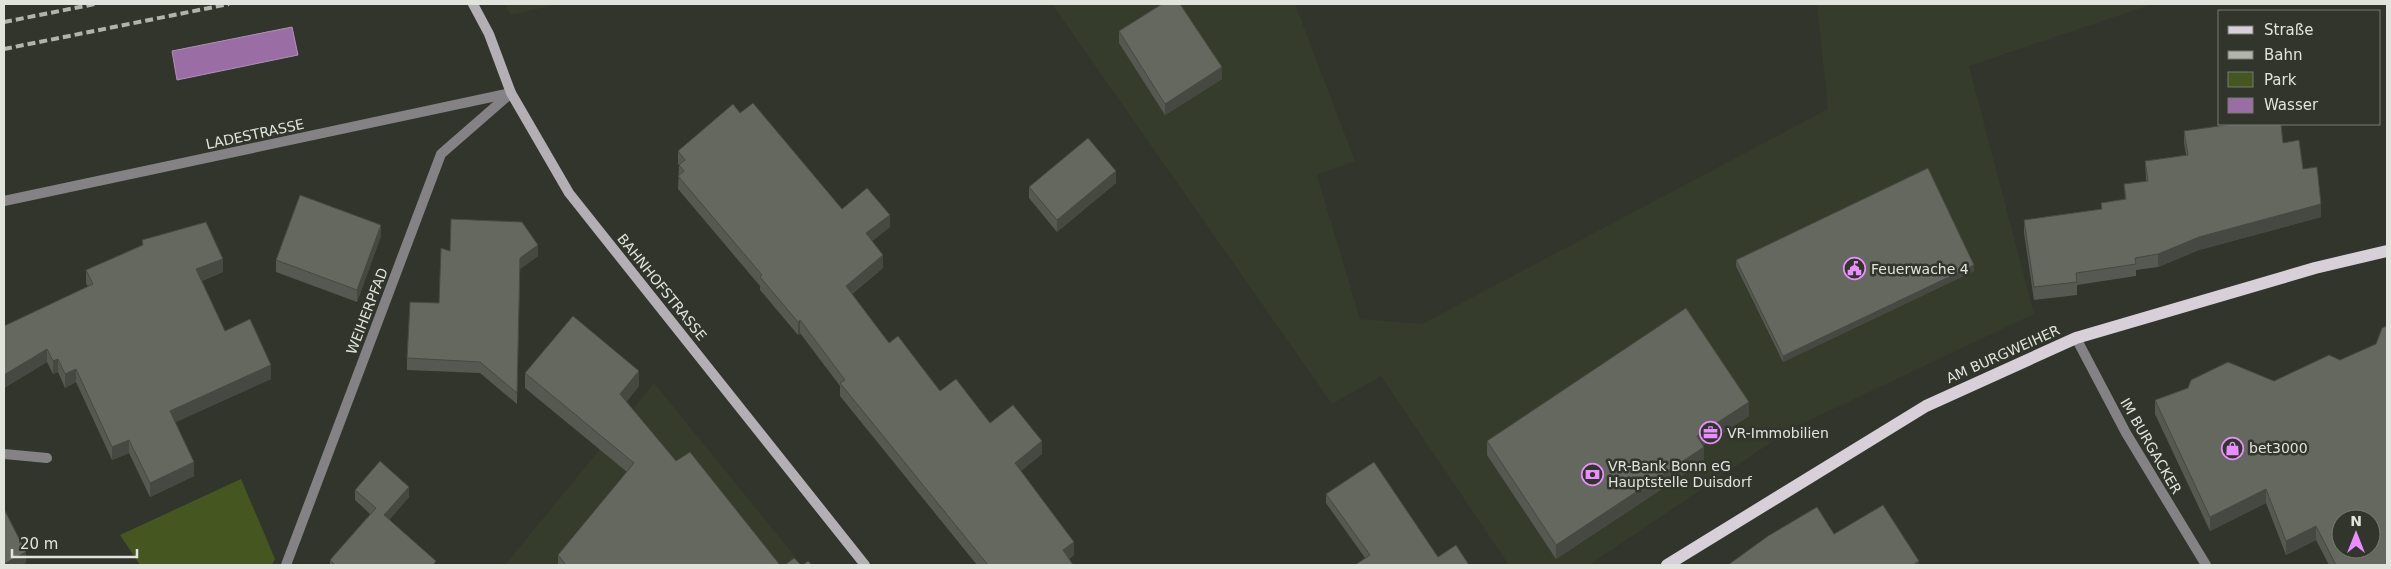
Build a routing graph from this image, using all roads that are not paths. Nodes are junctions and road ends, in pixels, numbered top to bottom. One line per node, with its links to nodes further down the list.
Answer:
1 (473, 4): 2 (street, BAHNHOFSTRASSE)
2 (511, 93): 3 (street, LADESTRASSE); 8 (street, WEIHERPFAD); 9 (street, BAHNHOFSTRASSE)
3 (4, 201)
4 (2387, 251): 5 (main road, AM BURGWEIHER)
5 (2076, 338): 10 (main road, AM BURGWEIHER); 11 (street, IM BURGACKER)
6 (4, 454): 7 (street)
7 (48, 458)
8 (286, 565)
9 (865, 565)
10 (1667, 565)
11 (2206, 565)

